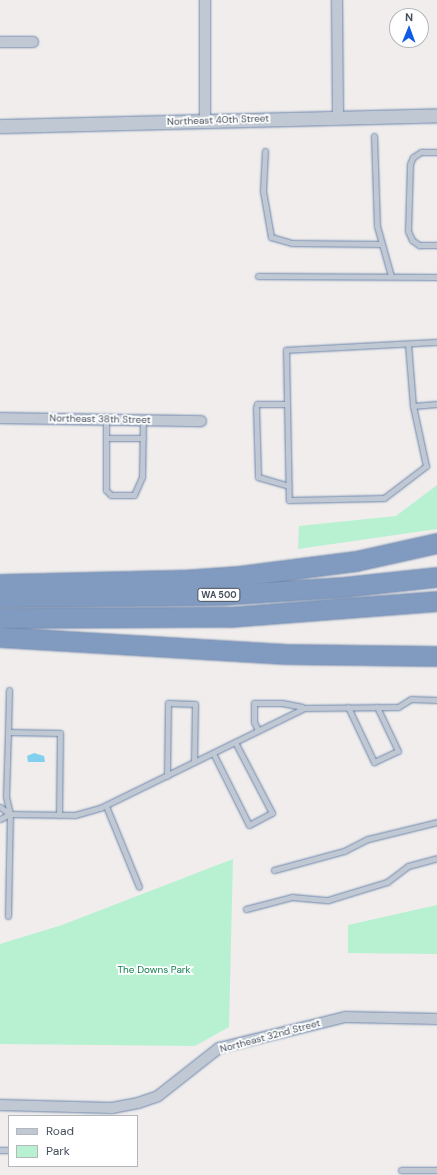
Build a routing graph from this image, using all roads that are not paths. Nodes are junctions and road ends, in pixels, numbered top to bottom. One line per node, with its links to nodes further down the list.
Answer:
1 (205, 0): 7 (street)
2 (337, 0): 6 (street)
3 (0, 42): 4 (street)
4 (33, 42)
5 (437, 115): 6 (street, Northeast 40th Street)
6 (338, 116): 7 (street, Northeast 40th Street)
7 (205, 121): 8 (street, Northeast 40th Street)
8 (0, 126)
9 (374, 136): 12 (lane)
10 (265, 151): 12 (lane)
11 (437, 152): 13 (lane)
12 (381, 244): 15 (lane)
13 (437, 245)
14 (258, 276): 15 (lane)
15 (391, 276): 16 (lane)
16 (437, 277)
17 (437, 342): 18 (lane)
18 (408, 344): 19 (lane); 21 (lane)
19 (287, 404): 28 (lane); 28 (lane)
20 (437, 404): 21 (lane)
21 (413, 406): 28 (lane)
22 (0, 418): 23 (street, Northeast 38th Street)
23 (106, 419): 24 (street, Northeast 38th Street); 26 (lane)
24 (143, 420): 25 (street, Northeast 38th Street); 27 (lane)
25 (201, 421)
26 (106, 438): 27 (lane); 27 (lane)
27 (143, 438)
28 (289, 486)
29 (437, 543): 31 (highway)
30 (437, 577): 32 (highway, WA 500)
31 (0, 584)
32 (0, 597)
33 (437, 601): 34 (highway, WA 500)
34 (0, 618)
35 (0, 637): 36 (highway)
36 (437, 656)
37 (9, 690): 43 (lane)
38 (437, 700): 40 (lane)
39 (348, 707): 40 (lane); 40 (lane); 41 (lane)
40 (377, 707)
41 (304, 708): 42 (lane); 42 (lane)
42 (258, 730): 44 (lane)
43 (8, 732): 50 (lane); 51 (lane)
44 (235, 742): 45 (lane); 45 (lane)
45 (213, 753): 46 (lane)
46 (194, 762): 47 (lane); 47 (lane)
47 (167, 776): 48 (lane)
48 (106, 806): 51 (lane); 56 (lane)
49 (0, 808): 50 (lane)
50 (10, 814): 51 (lane); 52 (lane); 58 (lane)
51 (59, 815)
52 (0, 819)
53 (437, 822): 55 (lane)
54 (437, 858): 57 (lane)
55 (274, 870)
56 (139, 887)
57 (246, 909)
58 (8, 916)
59 (437, 1019): 60 (street, Northeast 32nd Street)
60 (0, 1105)
61 (401, 1170): 62 (lane)
62 (437, 1170)

